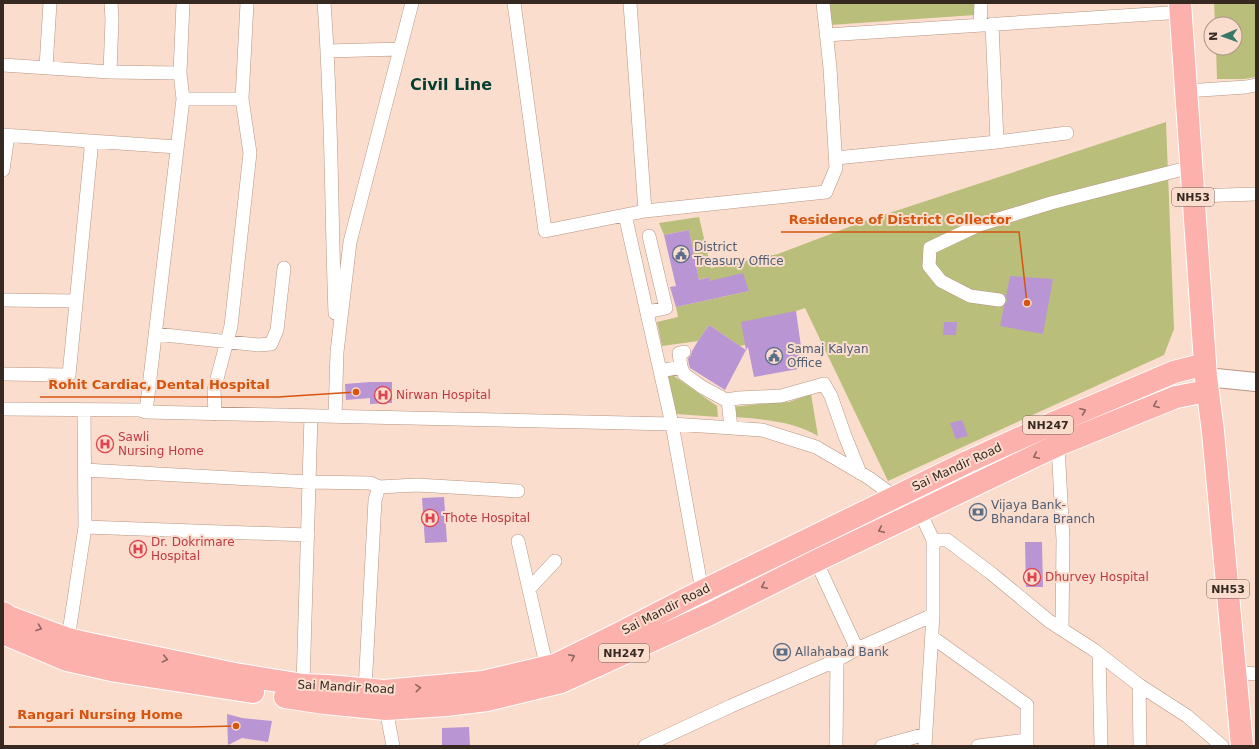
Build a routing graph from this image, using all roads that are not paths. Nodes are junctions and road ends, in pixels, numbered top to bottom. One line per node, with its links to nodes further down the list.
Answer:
1 (50, 3): 18 (street)
2 (110, 3): 19 (street)
3 (183, 3): 20 (street)
4 (247, 3): 24 (street)
5 (324, 3): 16 (street)
6 (412, 3): 15 (street)
7 (514, 3): 36 (street)
8 (630, 3): 35 (street)
9 (823, 3): 14 (street)
10 (981, 3): 13 (street)
11 (1180, 7): 12 (street); 22 (highway, NH53)
12 (1118, 9): 13 (street)
13 (986, 25): 14 (street); 28 (street)
14 (826, 35): 30 (street)
15 (400, 49): 16 (street); 46 (street)
16 (328, 51): 46 (street)
17 (3, 65): 18 (street)
18 (46, 67): 19 (street)
19 (110, 72): 20 (street)
20 (180, 73): 23 (street)
21 (1256, 85): 22 (street)
22 (1186, 91): 31 (highway, NH53)
23 (183, 99): 24 (street); 29 (street)
24 (242, 99): 45 (street)
25 (1067, 133): 28 (street)
26 (6, 135): 27 (street); 32 (street)
27 (90, 141): 29 (street); 41 (street)
28 (997, 142): 30 (street)
29 (177, 147): 44 (street)
30 (836, 158): 35 (street)
31 (1191, 167): 34 (highway, NH53); 40 (street)
32 (3, 170)
33 (1256, 194): 34 (street)
34 (1193, 196): 43 (highway, NH53)
35 (645, 211): 36 (street)
36 (625, 215): 42 (street)
37 (649, 236): 42 (street)
38 (284, 268): 45 (street)
39 (3, 300): 41 (street)
40 (999, 300)
41 (76, 301): 51 (street)
42 (647, 312): 49 (street)
43 (1202, 323): 50 (highway); 52 (highway, NH53)
44 (155, 334): 45 (street); 58 (street)
45 (226, 341): 59 (street)
46 (337, 352): 61 (street)
47 (684, 352): 48 (street)
48 (681, 367): 49 (street); 55 (street)
49 (660, 371): 62 (street)
50 (1174, 372): 52 (highway, Sai Mandir Road / NH247); 71 (highway, Sai Mandir Road / NH247, one-way to 50)
51 (3, 374)
52 (1206, 377): 53 (main road); 54 (highway, Sai Mandir Road / NH247); 64 (highway, NH53)
53 (1256, 382)
54 (1176, 397): 64 (highway); 65 (highway, Sai Mandir Road / NH247, one-way to 65)
55 (728, 400): 63 (street); 67 (street)
56 (3, 409): 57 (street)
57 (84, 410): 58 (street); 66 (street)
58 (146, 412): 59 (street)
59 (215, 414): 60 (street)
60 (311, 416): 61 (street); 68 (street)
61 (335, 417): 62 (street)
62 (672, 424): 63 (street); 80 (street)
63 (731, 428): 67 (street)
64 (1213, 432): 90 (highway, NH53)
65 (1058, 445): 72 (highway, Sai Mandir Road / NH247, one-way to 72); 83 (street)
66 (84, 470): 68 (street); 73 (street)
67 (860, 473): 71 (street)
68 (309, 482): 69 (street); 74 (street)
69 (379, 487): 70 (street); 94 (street)
70 (518, 491)
71 (895, 497): 72 (highway); 80 (highway, Sai Mandir Road / NH247)
72 (912, 515): 75 (street); 78 (highway, Sai Mandir Road / NH247, one-way to 78)
73 (85, 527): 74 (street); 86 (street)
74 (308, 535): 92 (street)
75 (933, 540): 82 (street); 83 (street)
76 (518, 542): 79 (street)
77 (555, 561): 79 (street)
78 (816, 561): 87 (street); 91 (highway, Sai Mandir Road / NH247, one-way to 91)
79 (529, 589): 91 (street)
80 (702, 591): 91 (highway, Sai Mandir Road / NH247, one-way to 80)
81 (3, 613): 86 (highway, Sai Mandir Road / NH247, one-way to 86)
82 (933, 615): 85 (street); 87 (street)
83 (1062, 629): 88 (street)
84 (3, 633): 95 (highway, Sai Mandir Road / NH247)
85 (932, 637): 96 (street); 97 (street)
86 (68, 639): 92 (highway, Sai Mandir Road / NH247, one-way to 92)
87 (857, 649): 89 (street)
88 (1099, 654): 93 (street); 103 (street)
89 (837, 660): 99 (street); 100 (street)
90 (1246, 673): 106 (highway, NH53)
91 (548, 676): 94 (highway, Sai Mandir Road / NH247, one-way to 91); 95 (highway, Sai Mandir Road / NH247)
92 (303, 685): 94 (highway, Sai Mandir Road / NH247)
93 (1139, 685): 104 (street); 105 (street)
94 (366, 689)
95 (386, 709): 98 (street)
96 (926, 740): 101 (street)
97 (1027, 743): 102 (street)
98 (393, 746)
99 (645, 746)
100 (836, 746)
101 (882, 746)
102 (978, 746)
103 (1101, 746)
104 (1140, 746)
105 (1222, 746)
106 (1242, 746)

